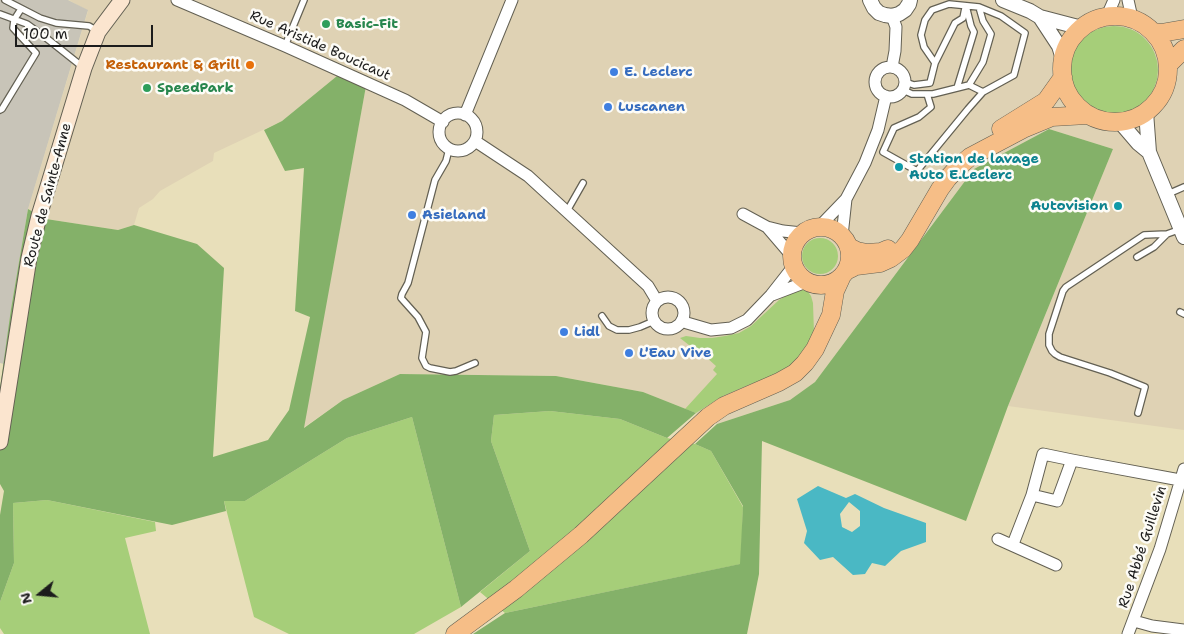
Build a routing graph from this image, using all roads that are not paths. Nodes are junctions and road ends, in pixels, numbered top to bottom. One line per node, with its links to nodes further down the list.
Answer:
1 (5, 0): 14 (lane)
2 (109, 0): 22 (main road, Route de Sainte-Anne)
3 (122, 0): 30 (main road, Route de Sainte-Anne)
4 (304, 0): 25 (lane)
5 (512, 0): 41 (street)
6 (870, 0): 17 (street)
7 (910, 0): 17 (street)
8 (1003, 0): 15 (street)
9 (1114, 0): 18 (street)
10 (1128, 0): 19 (street)
11 (180, 1): 25 (street, Rue Aristide Boucicaut)
12 (966, 6): 13 (lane); 28 (lane); 28 (lane); 35 (lane)
13 (980, 7): 33 (lane); 36 (lane)
14 (22, 9): 20 (lane); 22 (lane)
15 (1033, 11): 21 (street); 27 (street)
16 (0, 14): 20 (lane)
17 (892, 16): 31 (street)
18 (1107, 16): 19 (main road); 21 (main road)
19 (1132, 18): 24 (main road)
20 (14, 20): 30 (lane); 39 (lane)
21 (1082, 28): 27 (main road)
22 (94, 29): 30 (main road, Route de Sainte-Anne)
23 (1184, 29): 24 (main road)
24 (1153, 32): 29 (main road)
25 (285, 46): 43 (street, Rue Aristide Boucicaut)
26 (1184, 49): 29 (main road)
27 (1063, 59): 32 (main road)
28 (935, 63): 34 (lane)
29 (1168, 65): 40 (main road)
30 (84, 68): 72 (main road, Route de Sainte-Anne)
31 (892, 68): 34 (street); 38 (street)
32 (1062, 77): 42 (main road); 59 (main road)
33 (969, 85): 35 (lane); 36 (lane)
34 (904, 86): 37 (lane); 38 (street)
35 (957, 88): 37 (lane)
36 (983, 92): 37 (lane)
37 (927, 94)
38 (886, 96): 51 (street)
39 (0, 110)
40 (1146, 112): 44 (main road); 47 (street)
41 (465, 115): 43 (street); 45 (street)
42 (1088, 115): 44 (main road); 62 (main road)
43 (443, 122): 46 (street)
44 (1120, 122): 47 (street)
45 (476, 141): 46 (street); 52 (street)
46 (449, 149): 70 (lane)
47 (1148, 152): 50 (street)
48 (582, 182): 52 (lane)
49 (1184, 187): 50 (lane)
50 (1167, 195): 54 (street)
51 (846, 199): 56 (street); 59 (street)
52 (567, 212): 65 (street)
53 (743, 214): 55 (street)
54 (1182, 226): 58 (lane)
55 (767, 227): 57 (street); 61 (street)
56 (819, 227): 57 (main road); 59 (main road)
57 (802, 233): 61 (main road)
58 (1167, 234): 60 (lane); 71 (lane)
59 (845, 241): 62 (main road)
60 (1137, 257)
61 (792, 261): 63 (main road); 64 (street)
62 (844, 275): 63 (main road); 69 (main road)
63 (812, 284): 64 (street); 69 (main road)
64 (771, 295): 67 (street)
65 (657, 301): 67 (street); 68 (street)
66 (602, 316): 68 (lane)
67 (682, 320): 68 (street)
68 (654, 321)
69 (823, 331): 81 (main road)
70 (475, 364)
71 (1138, 413)
72 (0, 442)
73 (1072, 460): 74 (street); 75 (street); 75 (street)
74 (1182, 475): 79 (street, Rue Abbé Guillevin)
75 (1032, 496): 77 (street)
76 (998, 538): 77 (street)
77 (1013, 544): 78 (street)
78 (1056, 565)
79 (1134, 620): 80 (street); 82 (street, Rue Abbé Guillevin)
80 (1184, 630)
81 (454, 634)
82 (1128, 634)

